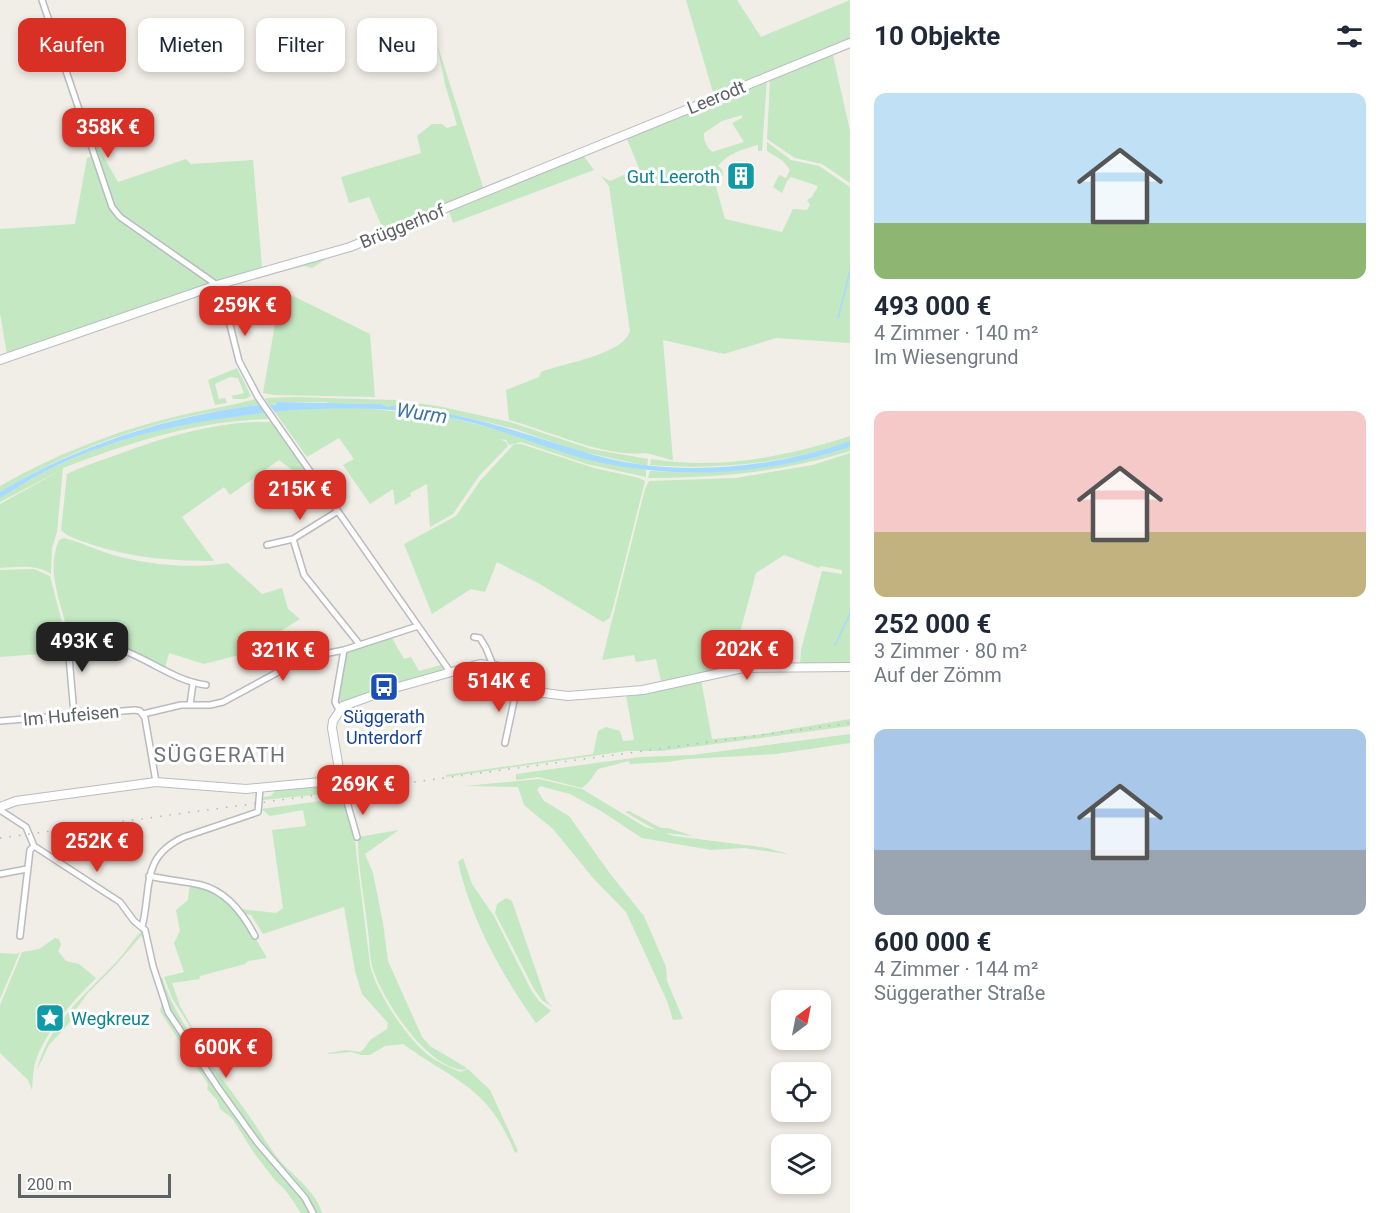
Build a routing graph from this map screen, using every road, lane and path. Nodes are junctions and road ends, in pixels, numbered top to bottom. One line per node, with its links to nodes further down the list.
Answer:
1 (42, 0): 4 (street)
2 (850, 42): 3 (main road, Leerodt)
3 (583, 152): 4 (main road, Brüggerhof)
4 (217, 285): 5 (main road, Brüggerhof); 6 (street)
5 (0, 360)
6 (338, 511): 7 (street); 9 (street)
7 (293, 539): 8 (street); 11 (street)
8 (267, 545)
9 (418, 626): 11 (street); 15 (street)
10 (474, 637): 13 (street)
11 (360, 645): 12 (street)
12 (344, 650): 19 (street); 20 (street)
13 (493, 665): 15 (main road); 18 (main road)
14 (850, 667): 18 (main road)
15 (451, 673): 20 (main road)
16 (193, 684): 17 (street); 19 (street); 21 (street)
17 (206, 686)
18 (517, 687): 24 (street)
19 (190, 705): 22 (street)
20 (339, 710): 25 (main road)
21 (74, 714): 22 (street, Im Hufeisen); 23 (street, Im Hufeisen)
22 (143, 714): 26 (street, Im Hufeisen)
23 (0, 721)
24 (505, 743)
25 (338, 777): 27 (main road); 28 (street)
26 (156, 782): 27 (main road); 30 (main road)
27 (260, 788): 35 (street)
28 (343, 788)
29 (347, 802): 31 (street)
30 (0, 809): 32 (street)
31 (357, 837)
32 (34, 846): 33 (street); 36 (street)
33 (27, 869): 34 (street); 37 (street)
34 (0, 874)
35 (149, 876): 36 (street); 38 (street)
36 (142, 927): 39 (street)
37 (20, 936)
38 (255, 936)
39 (313, 1213)

